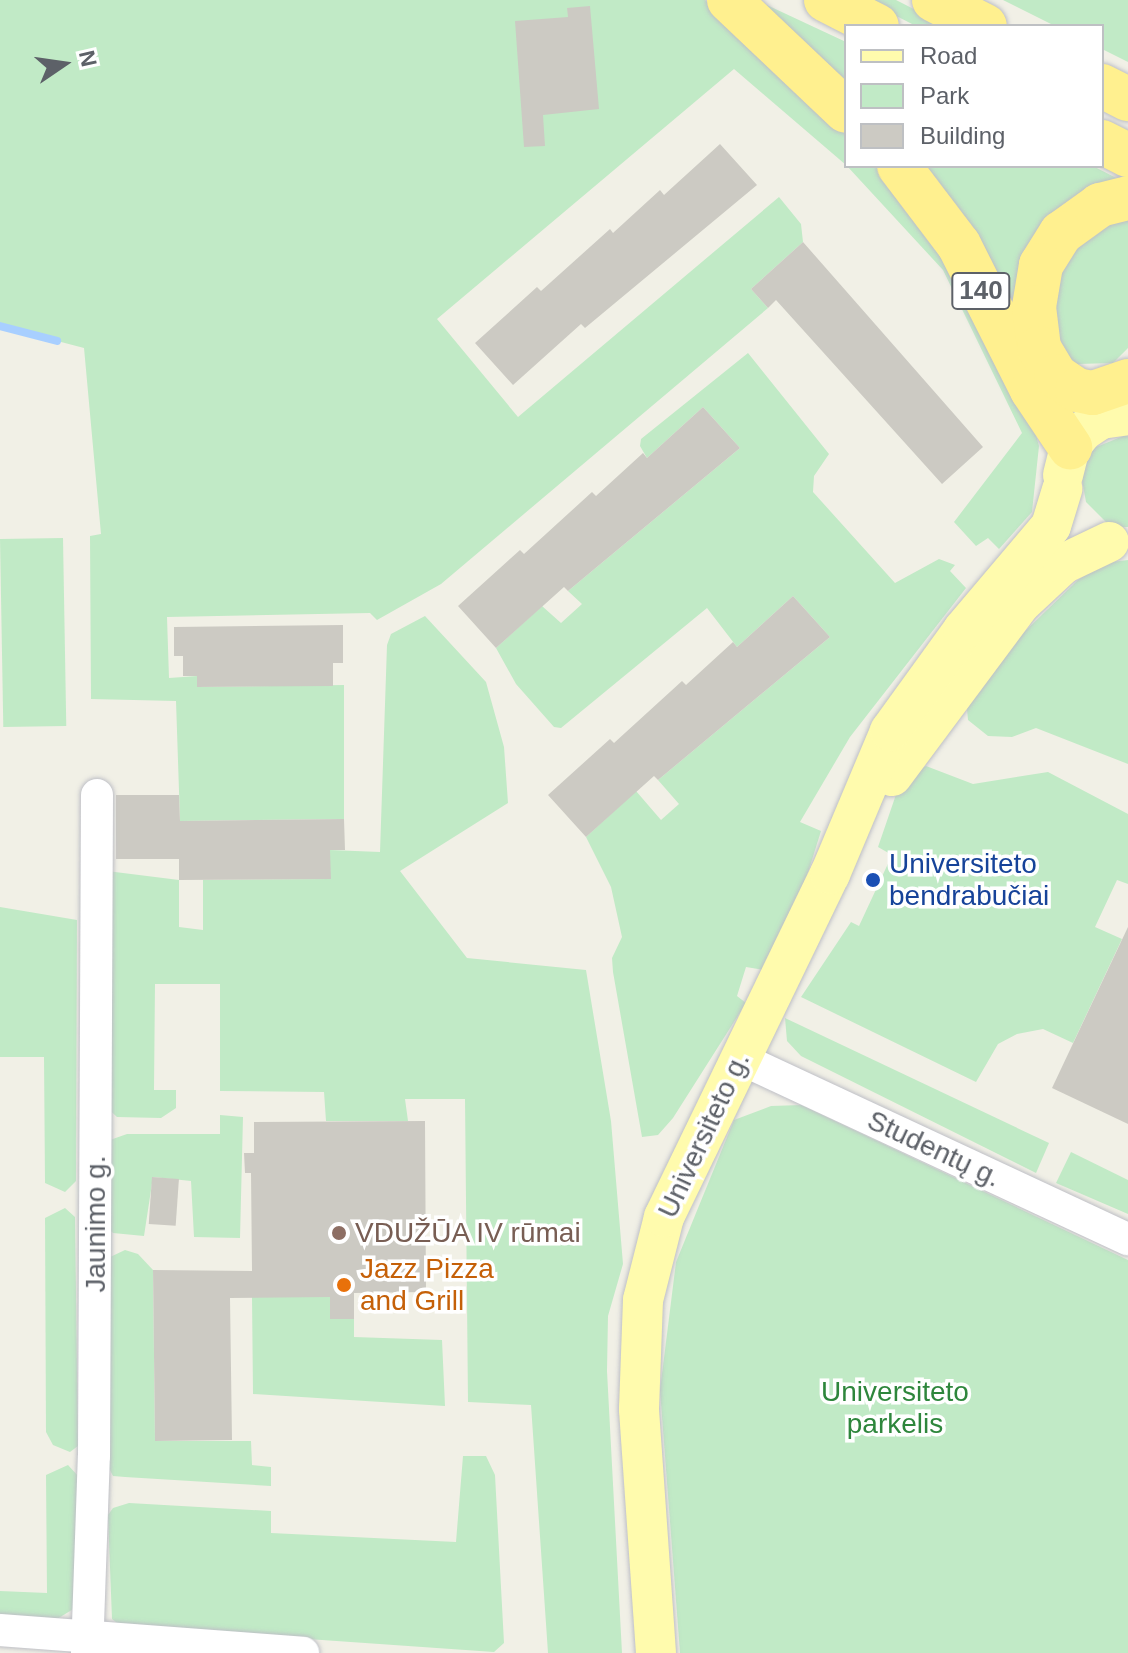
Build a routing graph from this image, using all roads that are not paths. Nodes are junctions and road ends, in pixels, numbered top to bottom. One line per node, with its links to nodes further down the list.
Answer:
1 (729, 0): 8 (highway)
2 (826, 0): 4 (highway)
3 (934, 0): 5 (highway)
4 (873, 24)
5 (981, 24)
6 (1104, 87): 7 (highway)
7 (1128, 99)
8 (844, 109)
9 (1104, 143): 10 (highway)
10 (1128, 155)
11 (901, 168): 14 (highway, 140)
12 (1128, 198): 13 (highway, 140)
13 (1126, 405): 14 (main road)
14 (1066, 468): 15 (main road); 17 (main road, Universiteto g.)
15 (1118, 544): 17 (main road, Universiteto g.)
16 (97, 795): 21 (street, Jaunimo g.)
17 (830, 874): 18 (main road, Universiteto g.)
18 (739, 1058): 19 (street, Studentų g.); 23 (main road, Universiteto g.)
19 (1128, 1239)
20 (0, 1630): 21 (street)
21 (87, 1645): 22 (street)
22 (303, 1653)
23 (656, 1653)

